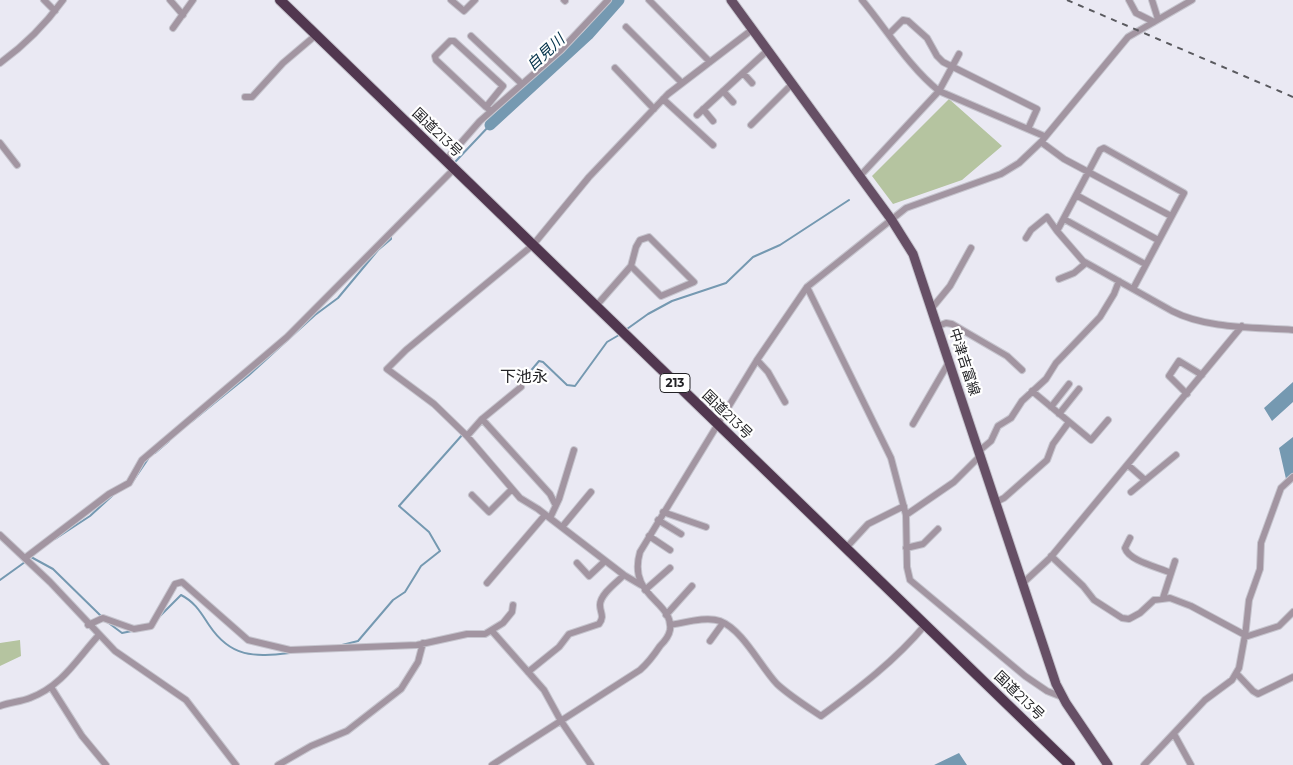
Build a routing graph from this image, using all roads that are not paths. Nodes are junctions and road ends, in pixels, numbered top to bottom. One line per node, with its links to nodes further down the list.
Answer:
1 (44, 0): 15 (street)
2 (63, 0): 15 (street)
3 (170, 0): 16 (street)
4 (193, 0): 16 (street)
5 (280, 0): 22 (highway, 国道213号 / 213)
6 (451, 0): 7 (street)
7 (475, 0)
8 (608, 0): 33 (street)
9 (649, 0): 26 (street)
10 (862, 0): 21 (street)
11 (1129, 0): 17 (street)
12 (1152, 0): 17 (street)
13 (734, 1): 20 (main road, 中津吉富線)
14 (1188, 1): 17 (street)
15 (55, 11): 27 (street)
16 (183, 15): 19 (street)
17 (1156, 21): 47 (street)
18 (626, 27): 31 (street)
19 (173, 28)
20 (753, 29): 24 (main road, 中津吉富線); 26 (street)
21 (890, 33): 28 (street); 36 (street)
22 (316, 35): 37 (street); 50 (highway, 国道213号 / 213)
23 (470, 36): 33 (street)
24 (768, 50): 30 (street); 32 (main road, 中津吉富線)
25 (959, 54): 28 (street)
26 (710, 62): 31 (street)
27 (0, 63)
28 (952, 67): 36 (street); 46 (street)
29 (616, 68): 41 (street)
30 (743, 73): 34 (street); 35 (street)
31 (682, 83): 38 (street)
32 (793, 83): 45 (street); 54 (main road, 中津吉富線)
33 (522, 84): 40 (street)
34 (752, 84)
35 (723, 91): 39 (street); 42 (street)
36 (938, 91): 46 (street); 54 (street)
37 (245, 97)
38 (663, 99): 41 (street); 49 (street)
39 (733, 102)
40 (489, 109): 40 (street); 50 (street)
41 (654, 109): 62 (street)
42 (703, 109): 43 (street); 44 (street)
43 (697, 115)
44 (713, 121)
45 (751, 125)
46 (1028, 129): 47 (street)
47 (1042, 139): 53 (street); 57 (street)
48 (0, 143): 51 (street)
49 (713, 145)
50 (446, 161): 52 (highway, 国道213号 / 213)
51 (16, 165)
52 (454, 169): 62 (highway, 国道213号 / 213); 122 (street)
53 (1089, 171): 55 (street); 56 (street); 56 (street)
54 (860, 176): 57 (main road, 中津吉富線)
55 (1076, 195): 58 (street); 61 (street)
56 (1171, 216): 61 (street)
57 (891, 219): 69 (street); 72 (main road, 中津吉富線)
58 (1064, 219): 59 (street); 65 (street)
59 (1058, 230): 60 (street); 64 (street)
60 (1026, 238)
61 (1158, 240): 65 (street)
62 (532, 245): 71 (highway, 国道213号 / 213); 93 (street)
63 (971, 248): 72 (street)
64 (1086, 263): 67 (street); 68 (street)
65 (1145, 264): 70 (street)
66 (631, 266): 66 (street); 71 (street)
67 (1059, 279)
68 (1119, 281): 70 (street); 83 (street)
69 (807, 287): 76 (street); 106 (street)
70 (1132, 289): 74 (street)
71 (596, 306): 91 (highway, 国道213号 / 213)
72 (932, 308): 73 (main road, 中津吉富線)
73 (938, 326): 77 (main road, 中津吉富線); 78 (street)
74 (1242, 326): 75 (street); 79 (street)
75 (1293, 330)
76 (757, 360): 85 (street); 91 (street)
77 (950, 362): 92 (street); 95 (main road, 中津吉富線)
78 (1022, 370)
79 (1202, 375): 84 (street); 84 (street)
80 (1068, 384): 86 (street)
81 (521, 387): 88 (street)
82 (1079, 389): 87 (street)
83 (1032, 391): 86 (street); 95 (street)
84 (1187, 394): 97 (street)
85 (785, 402)
86 (1051, 407): 87 (street)
87 (1060, 414): 90 (street)
88 (482, 419): 93 (street); 105 (street)
89 (1108, 420): 90 (street)
90 (1069, 422): 104 (street)
91 (717, 424): 107 (street); 119 (highway, 国道213号 / 213)
92 (913, 424)
93 (467, 436): 100 (street)
94 (574, 450): 105 (street)
95 (980, 453): 104 (main road, 中津吉富線); 108 (street)
96 (1176, 455): 99 (street)
97 (1128, 465): 99 (street); 121 (street)
98 (1293, 477): 143 (street)
99 (1145, 480): 102 (street)
100 (512, 489): 103 (street); 109 (street)
101 (591, 492): 111 (street)
102 (1131, 492)
103 (472, 495)
104 (996, 502): 130 (main road, 中津吉富線)
105 (556, 504): 109 (street)
106 (904, 506): 108 (street); 119 (street)
107 (663, 512): 110 (street); 112 (street)
108 (906, 515): 118 (street)
109 (548, 516): 111 (street); 129 (street)
110 (658, 520): 114 (street); 116 (street)
111 (562, 527): 123 (street)
112 (706, 527)
113 (938, 529): 118 (street)
114 (682, 534)
115 (0, 535): 122 (street)
116 (649, 536): 120 (street); 132 (street)
117 (1130, 538): 127 (street)
118 (906, 548): 150 (street)
119 (845, 549): 140 (highway, 国道213号 / 213)
120 (670, 550)
121 (1051, 556): 130 (street); 133 (street)
122 (25, 558): 138 (street)
123 (605, 561): 125 (street); 128 (street)
124 (1175, 561): 127 (street)
125 (576, 564)
126 (670, 568): 132 (street)
127 (1171, 573): 133 (street)
128 (624, 575): 132 (street); 146 (street)
129 (488, 583)
130 (1023, 583): 150 (main road, 中津吉富線)
131 (692, 586): 136 (street)
132 (643, 588): 136 (street)
133 (1163, 598): 143 (street)
134 (513, 605): 141 (street)
135 (1293, 612): 143 (street)
136 (666, 615): 139 (street)
137 (723, 623): 139 (street); 140 (street); 144 (street)
138 (88, 625): 142 (street); 145 (street)
139 (670, 625): 152 (street)
140 (925, 625): 159 (highway, 国道213号 / 213)
141 (492, 631): 145 (street); 146 (street)
142 (98, 636): 149 (street); 155 (street)
143 (1245, 637): 147 (street)
144 (710, 641)
145 (423, 643): 156 (street)
146 (528, 672): 152 (street)
147 (1237, 674): 148 (street); 153 (street)
148 (1293, 677)
149 (51, 686): 151 (street); 154 (street)
150 (1062, 697): 160 (main road, 中津吉富線)
151 (0, 706)
152 (561, 721): 157 (street); 158 (street)
153 (1174, 734): 161 (street); 162 (street)
154 (106, 765)
155 (236, 765)
156 (278, 765)
157 (492, 765)
158 (590, 765)
159 (1070, 765)
160 (1108, 765)
161 (1144, 765)
162 (1191, 765)

